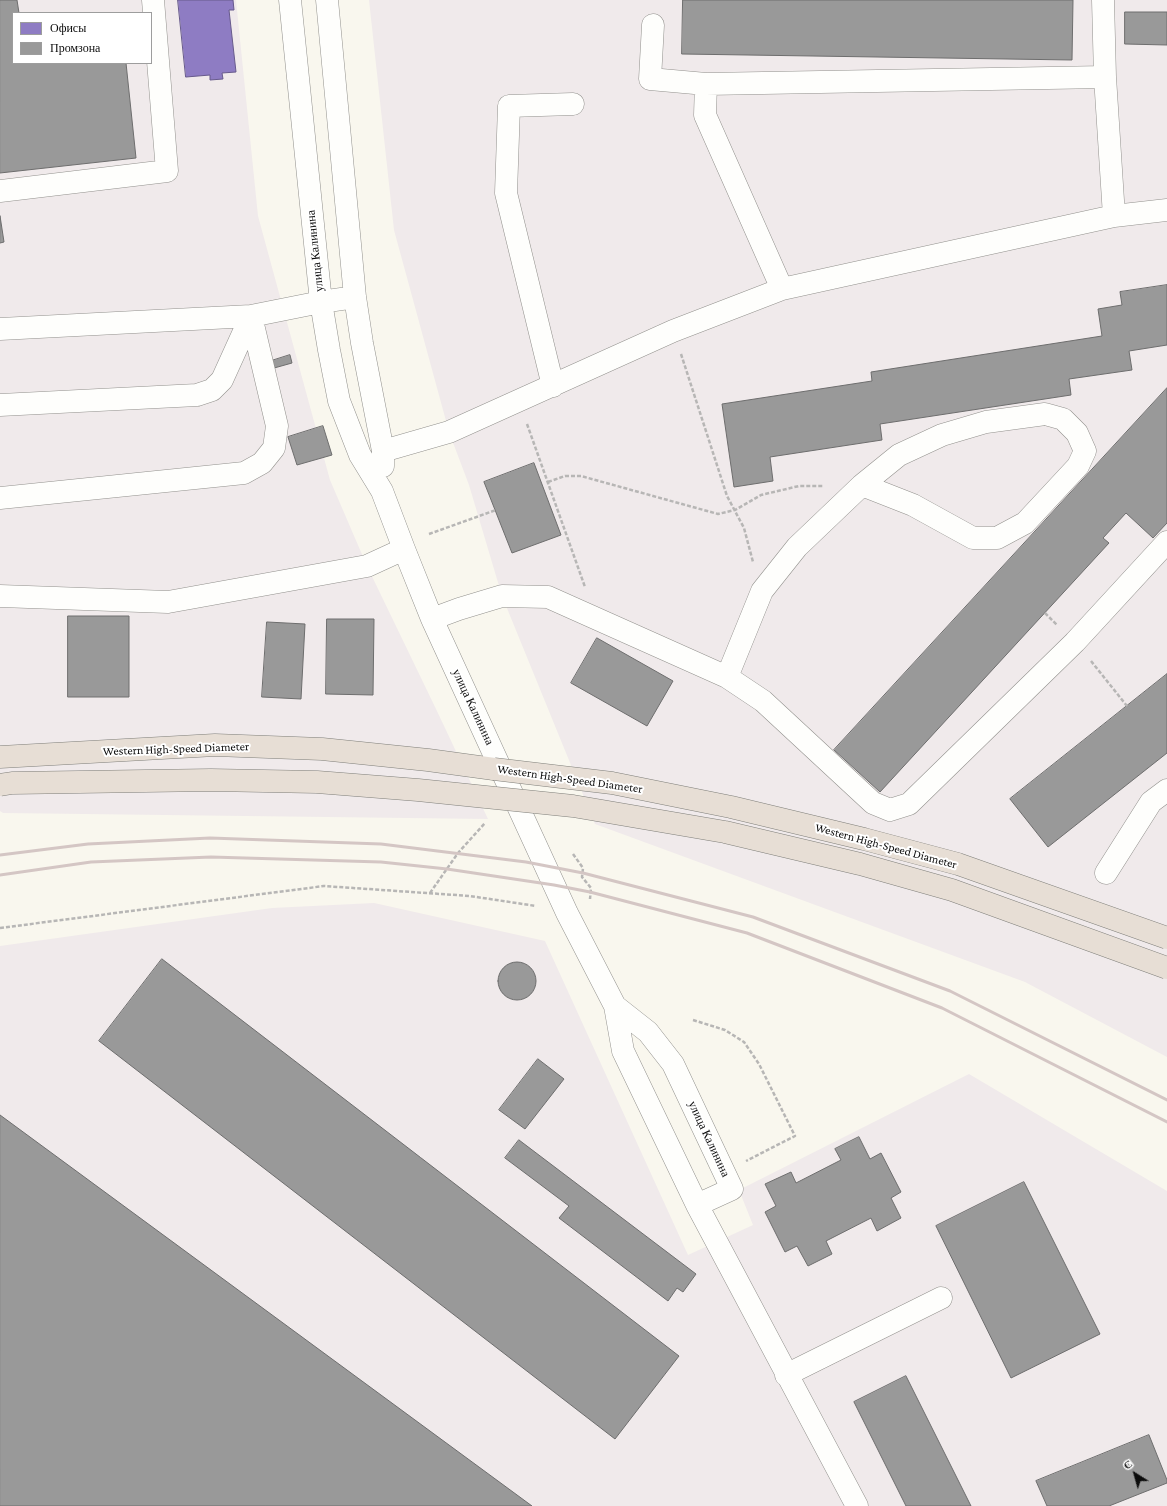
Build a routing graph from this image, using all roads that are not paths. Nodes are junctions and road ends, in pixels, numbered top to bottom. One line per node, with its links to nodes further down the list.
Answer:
1 (153, 0): 9 (street)
2 (290, 0): 14 (street, улица Калинина)
3 (327, 0): 13 (street, улица Калинина)
4 (1103, 0): 6 (street)
5 (654, 25): 7 (street)
6 (1105, 76): 7 (street); 11 (street)
7 (706, 84): 12 (street)
8 (573, 104): 17 (street)
9 (0, 191)
10 (1167, 210): 11 (street)
11 (1114, 216): 12 (street)
12 (782, 289): 17 (street)
13 (355, 297): 14 (street); 19 (street, улица Калинина)
14 (321, 302): 15 (street); 21 (street, улица Калинина)
15 (251, 316): 16 (street); 18 (street); 22 (street)
16 (0, 329)
17 (553, 386): 19 (street)
18 (0, 405)
19 (383, 451): 21 (street, улица Калинина)
20 (862, 486): 20 (street); 27 (street)
21 (382, 491): 24 (street, улица Калинина)
22 (0, 498)
23 (1167, 542): 27 (street)
24 (404, 549): 25 (street); 26 (street, улица Калинина)
25 (0, 596)
26 (432, 619): 27 (street); 34 (street, улица Калинина)
27 (727, 677)
28 (0, 757): 32 (highway, Western High-Speed Diameter, bridge)
29 (0, 785): 33 (highway, Western High-Speed Diameter, bridge)
30 (1167, 790): 31 (street)
31 (1106, 872)
32 (1167, 938)
33 (1167, 968)
34 (615, 1006): 35 (street, улица Калинина); 35 (street, улица Калинина)
35 (697, 1205): 37 (street)
36 (941, 1298): 37 (street)
37 (786, 1375): 38 (street)
38 (857, 1506)

